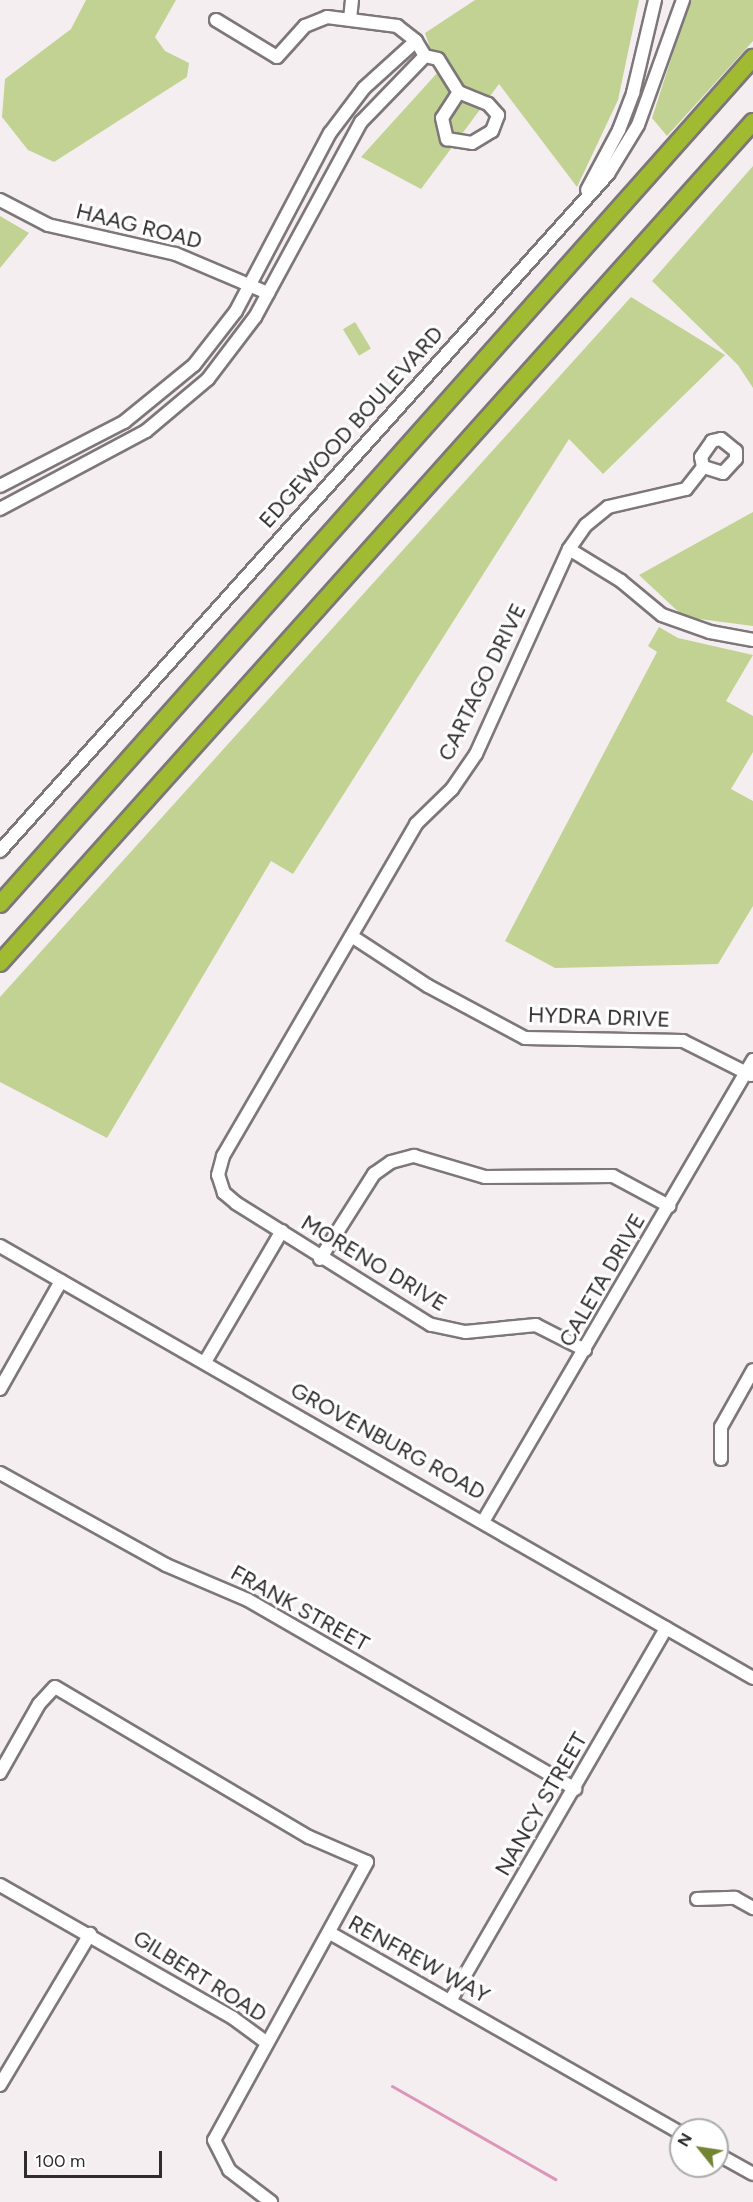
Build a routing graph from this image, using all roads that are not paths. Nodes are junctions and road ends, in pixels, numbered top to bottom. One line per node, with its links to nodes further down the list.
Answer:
1 (352, 0): 4 (street)
2 (655, 0): 14 (street)
3 (683, 0): 14 (street, EDGEWOOD BOULEVARD)
4 (350, 19): 5 (street); 6 (street)
5 (216, 20)
6 (416, 41): 7 (street); 10 (street)
7 (425, 56): 9 (street); 11 (street)
8 (753, 58): 23 (highway)
9 (459, 92): 9 (street)
10 (345, 111): 11 (street); 15 (street)
11 (361, 122): 16 (street)
12 (753, 122): 25 (highway)
13 (0, 200): 15 (street, HAAG ROAD)
14 (577, 206): 22 (street, EDGEWOOD BOULEVARD)
15 (250, 286): 16 (street, HAAG ROAD); 18 (street)
16 (268, 293): 19 (street)
17 (703, 467): 20 (street, CARTAGO DRIVE)
18 (0, 486)
19 (0, 509)
20 (568, 549): 21 (street); 24 (street, CARTAGO DRIVE)
21 (753, 640)
22 (0, 851)
23 (0, 904)
24 (353, 937): 27 (street, HYDRA DRIVE); 28 (street, CARTAGO DRIVE)
25 (0, 963)
26 (753, 1060): 27 (street, CALETA DRIVE)
27 (750, 1074): 29 (street, CALETA DRIVE)
28 (221, 1187): 30 (street, MORENO DRIVE)
29 (669, 1206): 32 (street); 34 (street, CALETA DRIVE)
30 (282, 1231): 32 (street, MORENO DRIVE); 35 (street)
31 (0, 1246): 33 (street, GROVENBURG ROAD)
32 (320, 1259): 34 (street, MORENO DRIVE)
33 (61, 1281): 35 (street, GROVENBURG ROAD); 37 (street)
34 (585, 1350): 40 (street, CALETA DRIVE)
35 (205, 1362): 40 (street, GROVENBURG ROAD)
36 (753, 1370): 38 (street)
37 (0, 1389)
38 (721, 1459)
39 (0, 1473): 44 (street, FRANK STREET)
40 (484, 1520): 41 (street, GROVENBURG ROAD)
41 (666, 1628): 42 (street, GROVENBURG ROAD); 44 (street, NANCY STREET)
42 (753, 1678)
43 (0, 1773): 48 (street, RENFREW WAY)
44 (575, 1789): 50 (street, NANCY STREET)
45 (0, 1885): 49 (street, GILBERT ROAD)
46 (697, 1899): 47 (street)
47 (753, 1908)
48 (330, 1933): 50 (street, RENFREW WAY); 51 (street)
49 (90, 1934): 51 (street, GILBERT ROAD); 52 (street)
50 (450, 2001): 53 (street, RENFREW WAY)
51 (267, 2043): 56 (street, GILBERT ROAD)
52 (0, 2085)
53 (669, 2126)
54 (729, 2161): 55 (street)
55 (753, 2174)
56 (271, 2202)

